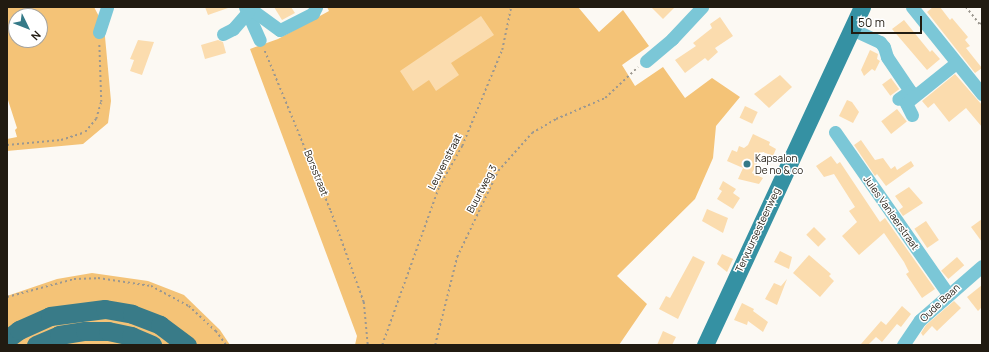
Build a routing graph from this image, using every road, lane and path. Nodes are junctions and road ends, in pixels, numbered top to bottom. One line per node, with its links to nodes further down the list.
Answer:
1 (107, 7): 11 (street)
2 (316, 7): 8 (street)
3 (511, 7): 30 (path, Leuvenstraat)
4 (702, 7): 14 (street)
5 (862, 7): 10 (main road, Tervuursesteenweg)
6 (912, 7): 15 (street)
7 (966, 7): 9 (path)
8 (247, 9): 12 (street); 13 (street)
9 (982, 22)
10 (852, 29): 17 (street); 32 (main road, Tervuursesteenweg)
11 (99, 32): 20 (path)
12 (223, 34)
13 (260, 40): 29 (path, Borsstraat)
14 (646, 61): 31 (path, Buurtweg 3)
15 (956, 63): 16 (street); 18 (street)
16 (982, 94)
17 (898, 99)
18 (912, 115)
19 (835, 132): 22 (street, Jules Vanlaerstraat)
20 (7, 145)
21 (982, 266): 22 (street, Oude Baan)
22 (948, 294): 33 (street, Oude Baan)
23 (7, 297): 28 (path)
24 (7, 339): 27 (highway)
25 (36, 345): 26 (highway)
26 (152, 345)
27 (187, 345)
28 (226, 345)
29 (368, 345)
30 (382, 345)
31 (435, 345)
32 (705, 345)
33 (903, 345)

